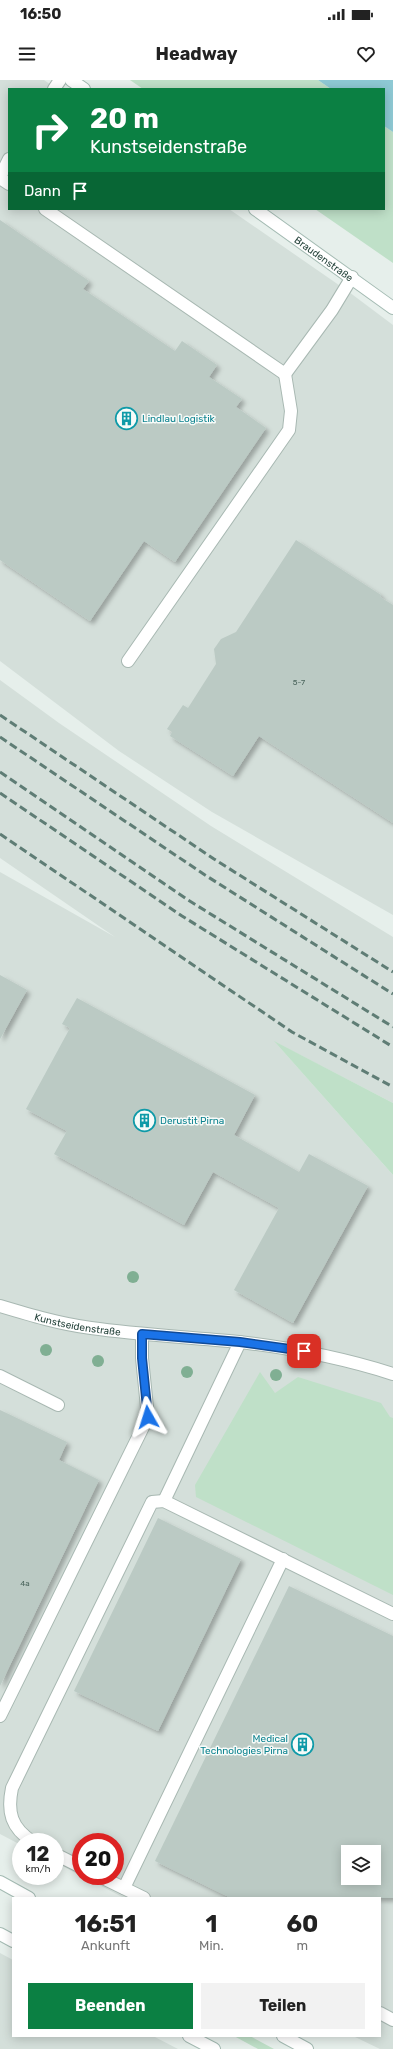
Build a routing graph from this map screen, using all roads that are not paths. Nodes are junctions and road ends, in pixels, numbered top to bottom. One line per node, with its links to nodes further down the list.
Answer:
1 (71, 80): 2 (street)
2 (83, 88)
3 (8, 161): 4 (street)
4 (0, 177): 5 (street)
5 (8, 183)
6 (46, 210): 10 (street)
7 (256, 210): 8 (street, Braudenstraße)
8 (352, 277): 9 (street, Braudenstraße); 10 (street)
9 (393, 308)
10 (285, 374): 11 (street)
11 (128, 661)
12 (0, 1306): 13 (street, Kunstseidenstraße)
13 (142, 1334): 14 (street, Kunstseidenstraße); 21 (street)
14 (240, 1342): 15 (street, Kunstseidenstraße); 18 (street)
15 (393, 1374)
16 (0, 1376): 17 (street)
17 (58, 1405)
18 (164, 1501): 19 (street); 22 (street)
19 (283, 1560): 20 (street); 25 (street)
20 (393, 1614)
21 (0, 1716)
22 (23, 1833)
23 (0, 1882): 26 (street)
24 (118, 1885): 25 (street)
25 (124, 1888): 27 (street)
26 (28, 1897)
27 (142, 1897)
28 (0, 1934): 29 (street)
29 (12, 1940)
30 (381, 2014): 31 (street)
31 (393, 2020)
32 (191, 2037): 34 (street)
33 (285, 2037): 35 (street)
34 (214, 2049)
35 (307, 2049)

